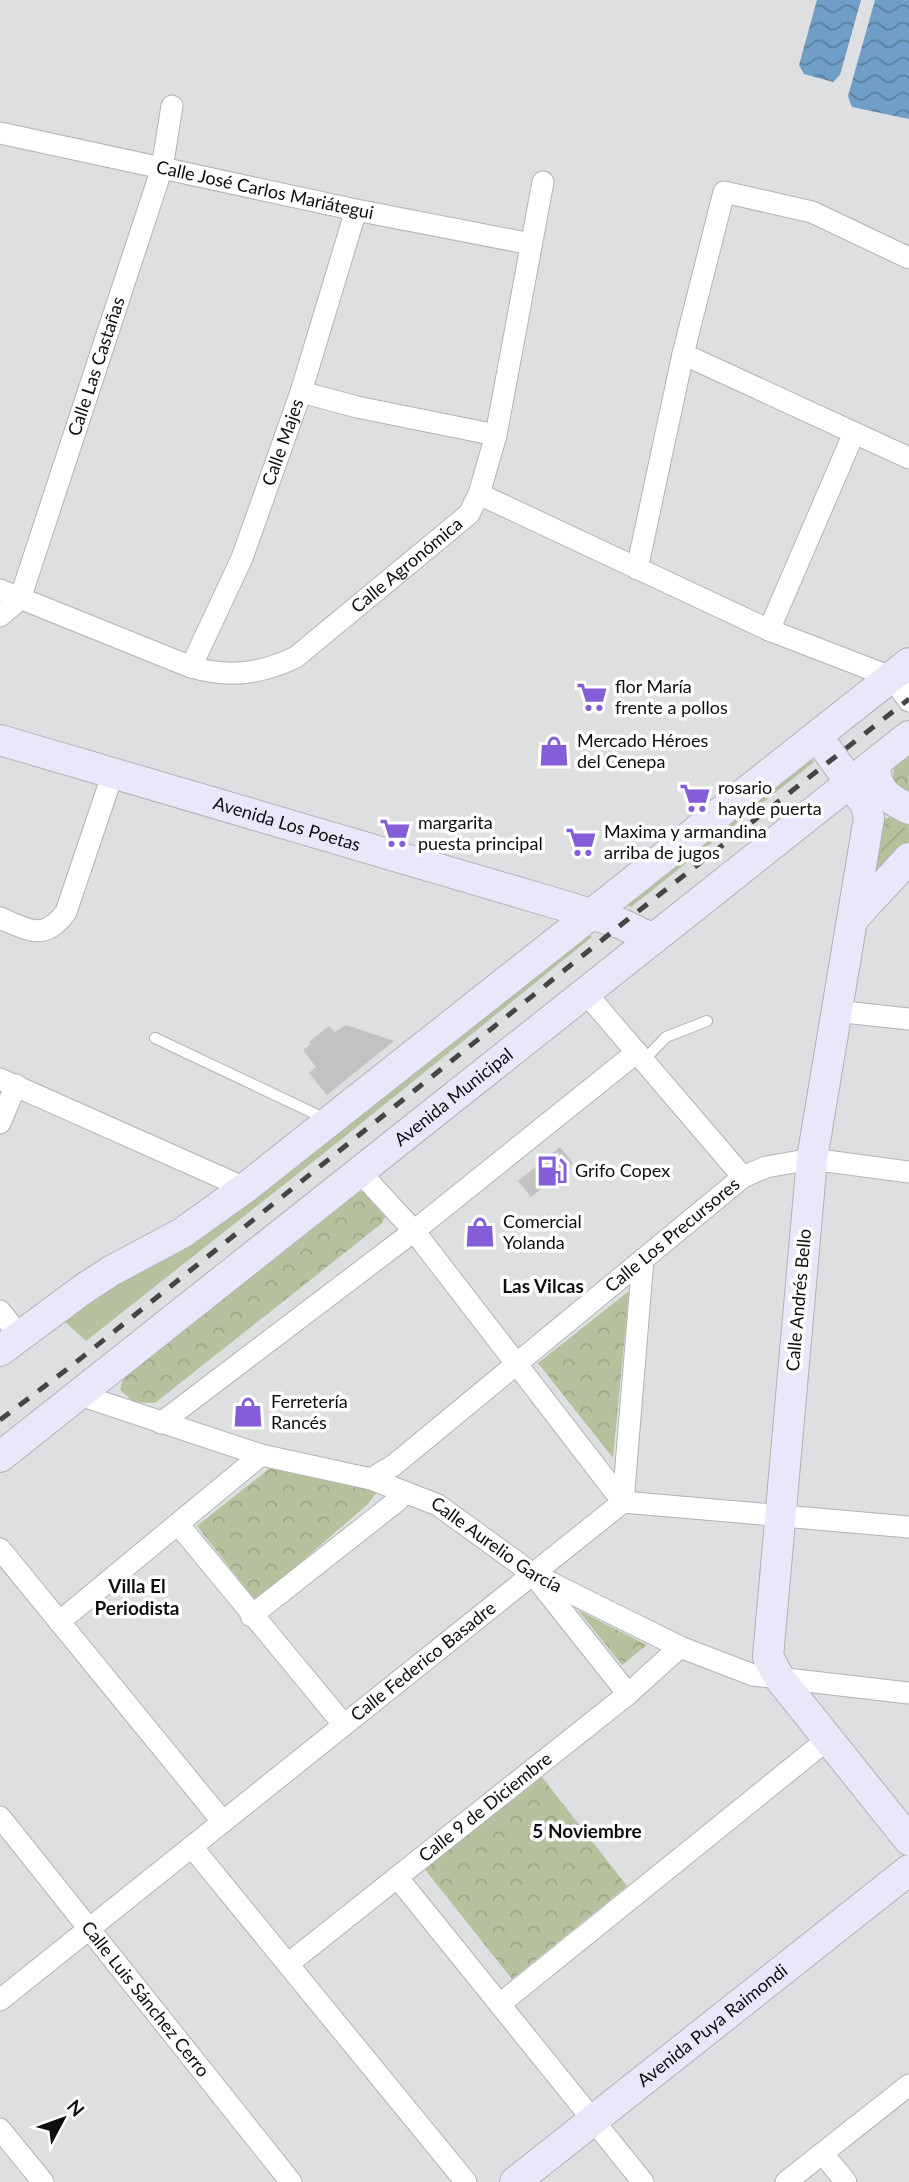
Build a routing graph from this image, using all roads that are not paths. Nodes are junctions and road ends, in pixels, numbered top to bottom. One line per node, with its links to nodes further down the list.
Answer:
1 (172, 106): 3 (street, Calle Las Castañas)
2 (0, 133): 3 (street, Calle José Carlos Mariátegui)
3 (162, 168): 5 (street, Calle José Carlos Mariátegui); 16 (street, Calle Las Castañas)
4 (543, 182): 6 (street, Calle Agronómica)
5 (356, 210): 6 (street, Calle José Carlos Mariátegui); 9 (street, Calle Majes)
6 (531, 244): 11 (street, Calle Agronómica)
7 (909, 258): 8 (street)
8 (683, 354): 10 (street); 14 (street)
9 (301, 393): 11 (street); 19 (street, Calle Majes)
10 (854, 433): 12 (street); 18 (street)
11 (496, 435): 13 (street, Calle Agronómica)
12 (909, 458)
13 (479, 494): 14 (street); 19 (street, Calle Agronómica)
14 (637, 569): 18 (street)
15 (0, 590): 16 (street, Calle Agronómica)
16 (20, 599): 17 (street, Calle Las Castañas); 19 (street, Calle Agronómica)
17 (0, 617)
18 (769, 630): 20 (street)
19 (191, 667)
20 (900, 670): 21 (street); 23 (street)
21 (909, 701)
22 (909, 736): 25 (street, Avenida Municipal)
23 (817, 737): 27 (street, Calle Andrés Bello); 30 (street)
24 (0, 740): 26 (street, Avenida Los Poetas)
25 (874, 765): 27 (street, Avenida Municipal); 28 (street)
26 (113, 773): 30 (street, Avenida Los Poetas); 31 (street)
27 (850, 784): 32 (street, Calle Andrés Bello); 33 (street, Avenida Municipal)
28 (909, 809)
29 (909, 858): 32 (street)
30 (591, 915): 33 (street, Avenida Los Poetas); 41 (street)
31 (0, 918)
32 (852, 920): 35 (street, Calle Andrés Bello)
33 (653, 939): 34 (street, Avenida Municipal)
34 (585, 992): 39 (street); 44 (street, Avenida Municipal)
35 (835, 1011): 36 (street); 43 (street, Calle Andrés Bello)
36 (909, 1019)
37 (707, 1021): 39 (lane)
38 (155, 1038): 41 (lane)
39 (640, 1056): 46 (street); 48 (street)
40 (8, 1082): 42 (street); 47 (street)
41 (331, 1121): 47 (street)
42 (0, 1123)
43 (812, 1159): 45 (street, Calle Los Precursores); 46 (street, Calle Los Precursores); 60 (street, Calle Andrés Bello)
44 (359, 1171): 48 (street); 53 (street, Avenida Municipal)
45 (909, 1172)
46 (743, 1177): 49 (street, Calle Los Precursores)
47 (245, 1188): 51 (street)
48 (414, 1231): 52 (street); 54 (street)
49 (643, 1259): 52 (street, Calle Los Precursores); 59 (street)
50 (0, 1311): 51 (street)
51 (10, 1343)
52 (518, 1363): 57 (street, Calle Los Precursores); 59 (street)
53 (80, 1395): 54 (street, Calle Aurelio García); 56 (street, Avenida Municipal)
54 (161, 1423): 55 (street, Calle Aurelio García)
55 (261, 1455): 57 (street, Calle Aurelio García); 61 (street)
56 (0, 1457)
57 (371, 1479): 58 (street, Calle Aurelio García)
58 (405, 1492): 64 (street, Calle Aurelio García); 65 (street)
59 (623, 1502): 60 (street); 64 (street, Calle Federico Basadre)
60 (781, 1516): 62 (street); 68 (street, Calle Andrés Bello)
61 (178, 1524): 65 (street); 66 (street)
62 (909, 1527)
63 (0, 1549): 66 (street)
64 (533, 1574): 67 (street, Calle Aurelio García); 70 (street); 71 (street, Calle Federico Basadre)
65 (251, 1616): 71 (street)
66 (59, 1622): 74 (street)
67 (680, 1647): 68 (street, Calle Aurelio García); 70 (street, Calle 9 de Diciembre)
68 (780, 1679): 69 (street, Calle Aurelio García); 72 (street, Calle Andrés Bello)
69 (909, 1693)
70 (628, 1694): 78 (street, Calle 9 de Diciembre)
71 (344, 1725): 74 (street, Calle Federico Basadre)
72 (828, 1739): 75 (street, Calle Andrés Bello); 82 (street)
73 (0, 1817): 79 (street, Calle Luis Sánchez Cerro)
74 (223, 1822): 76 (street, Calle Federico Basadre)
75 (909, 1840)
76 (192, 1847): 79 (street, Calle Federico Basadre); 80 (street)
77 (909, 1870): 84 (street, Avenida Puya Raimondi)
78 (397, 1877): 80 (street, Calle 9 de Diciembre); 82 (street)
79 (89, 1929): 81 (street, Calle Federico Basadre); 88 (street, Calle Luis Sánchez Cerro)
80 (288, 1964): 89 (street)
81 (0, 2000)
82 (500, 2004): 84 (street)
83 (909, 2085): 86 (street)
84 (593, 2120): 90 (street, Avenida Puya Raimondi); 91 (street)
85 (0, 2129): 87 (street)
86 (823, 2154): 92 (street); 93 (street)
87 (43, 2182)
88 (291, 2182)
89 (466, 2182)
90 (515, 2182)
91 (643, 2182)
92 (786, 2182)
93 (846, 2182)

